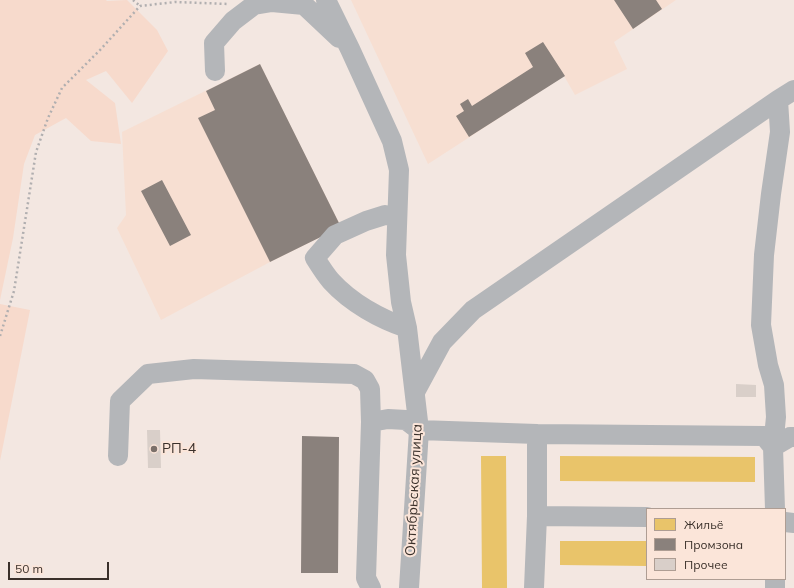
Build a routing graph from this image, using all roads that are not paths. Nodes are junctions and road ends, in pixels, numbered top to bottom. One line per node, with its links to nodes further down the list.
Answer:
1 (326, 0): 2 (street, Октябрьская улица)
2 (350, 50): 3 (street); 5 (street, Октябрьская улица)
3 (215, 71)
4 (786, 95): 7 (street); 12 (street)
5 (397, 217): 6 (street, Октябрьская улица); 6 (street)
6 (407, 328): 7 (street, Октябрьская улица)
7 (414, 392): 9 (street, Октябрьская улица)
8 (372, 422): 9 (street); 13 (street); 17 (street)
9 (419, 430): 10 (street); 18 (street, Октябрьская улица)
10 (537, 434): 12 (street); 15 (street)
11 (794, 437): 12 (street)
12 (774, 447): 14 (street)
13 (118, 456)
14 (774, 508)
15 (537, 516): 16 (street); 19 (street)
16 (646, 517)
17 (371, 588)
18 (409, 588)
19 (534, 588)

